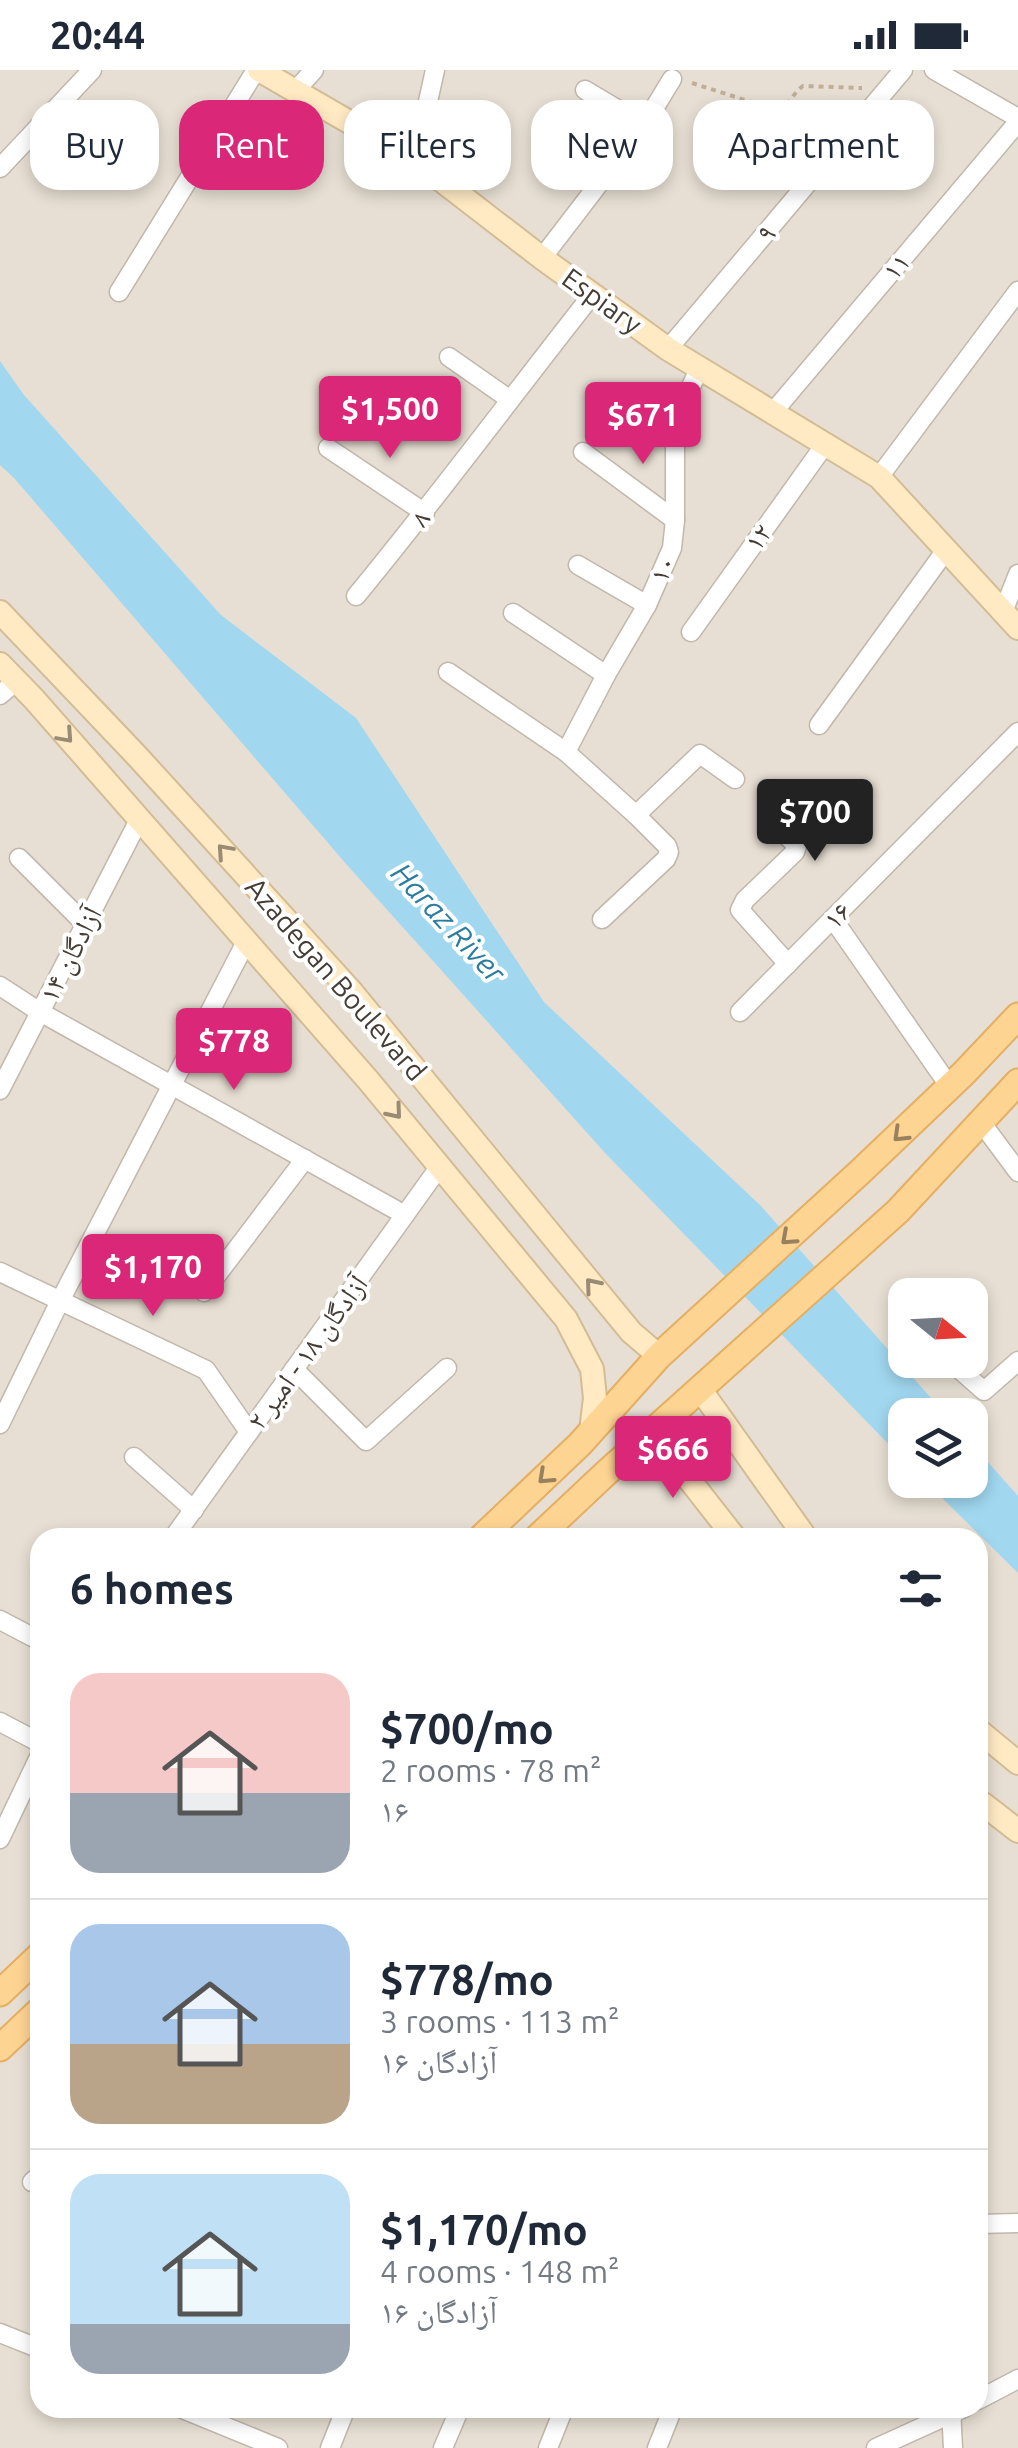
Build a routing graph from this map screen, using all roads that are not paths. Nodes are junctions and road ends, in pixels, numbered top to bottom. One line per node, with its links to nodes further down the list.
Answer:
1 (92, 70): 15 (street)
2 (258, 70): 9 (main road, Espiary); 20 (street)
3 (314, 70): 9 (street)
4 (435, 70): 10 (street)
5 (903, 70): 22 (street, ۹)
6 (934, 70): 14 (street)
7 (672, 79): 12 (street)
8 (584, 90): 11 (street)
9 (295, 91): 13 (main road, Espiary)
10 (428, 100)
11 (602, 100)
12 (659, 100)
13 (344, 119)
14 (1018, 120): 26 (street, ۱۱)
15 (0, 168)
16 (454, 190): 18 (main road, Espiary)
17 (594, 190): 18 (street)
18 (542, 258): 21 (main road, Espiary)
19 (1018, 291): 30 (street)
20 (120, 292)
21 (592, 295): 22 (main road, Espiary); 25 (street, ۸)
22 (668, 349): 24 (main road, Espiary)
23 (449, 357): 25 (street)
24 (699, 369): 26 (main road, Espiary); 32 (street, ۱۰)
25 (509, 399): 31 (street, ۸)
26 (774, 411): 27 (main road, Espiary)
27 (826, 442): 30 (main road, Espiary); 41 (street, ۱۲)
28 (328, 448): 31 (street)
29 (583, 452): 32 (street)
30 (879, 476): 33 (main road, Espiary)
31 (425, 513): 36 (street, ۸)
32 (675, 520): 37 (street, ۱۰)
33 (946, 550): 40 (main road, Espiary); 45 (street)
34 (578, 565): 37 (street)
35 (1018, 574): 40 (street)
36 (356, 596)
37 (647, 605): 43 (street, ۱۰)
38 (0, 612): 62 (main road, Azadegan Boulevard, one-way to 38)
39 (513, 612): 43 (street)
40 (1011, 620)
41 (691, 632)
42 (448, 672): 47 (street)
43 (606, 675): 47 (street, ۱۰)
44 (5, 680): 51 (main road, Azadegan Boulevard, one-way to 51)
45 (819, 726)
46 (1018, 732): 54 (street, ۱۶)
47 (566, 752): 49 (street)
48 (735, 780): 49 (street)
49 (636, 814): 53 (street)
50 (768, 817): 57 (street)
51 (140, 818): 55 (street, آزادگان ۱۴); 56 (main road, Azadegan Boulevard)
52 (19, 858): 55 (street)
53 (602, 919)
54 (833, 919): 57 (street, ۱۶); 66 (street)
55 (86, 924): 59 (street, آزادگان ۱۴)
56 (247, 940): 64 (main road, Azadegan Boulevard); 65 (street)
57 (788, 964): 60 (street, ۱۶)
58 (0, 986): 59 (street)
59 (40, 1012): 65 (street); 68 (street, آزادگان ۱۴)
60 (740, 1012)
61 (1018, 1016): 63 (main road)
62 (387, 1034): 64 (main road); 77 (main road, Azadegan Boulevard, one-way to 62)
63 (979, 1058): 66 (main road); 67 (main road)
64 (357, 1066): 71 (main road, Azadegan Boulevard, one-way to 71)
65 (172, 1085): 70 (street); 76 (street)
66 (950, 1087): 69 (main road); 77 (main road, one-way to 77)
67 (1012, 1088): 69 (main road)
68 (0, 1090)
69 (981, 1122): 72 (street); 82 (main road)
70 (305, 1160): 73 (street); 75 (street)
71 (440, 1166): 73 (street, آزادگان ۱۸ - امیر ۲); 84 (main road, Azadegan Boulevard)
72 (1018, 1172)
73 (405, 1215): 80 (street, آزادگان ۱۸ - امیر ۲)
74 (0, 1272): 76 (street)
75 (204, 1292)
76 (60, 1301): 83 (street); 85 (street)
77 (660, 1356): 84 (main road)
78 (1018, 1362): 81 (street)
79 (446, 1368): 80 (street)
80 (294, 1370): 85 (street, آزادگان ۱۸ - امیر ۲)
81 (970, 1378)
82 (700, 1390): 86 (main road); 93 (main road)
83 (0, 1424)
84 (592, 1431): 90 (main road, one-way to 90)
85 (249, 1432): 88 (street, آزادگان ۱۸ - امیر ۲)
86 (652, 1432): 91 (main road); 92 (main road)
87 (134, 1457): 88 (street)
88 (194, 1510): 89 (street, آزادگان ۱۸ - امیر ۲)
89 (181, 1528)
90 (491, 1528)
91 (549, 1528)
92 (727, 1528)
93 (799, 1528)
94 (0, 1620): 95 (street)
95 (30, 1636)
96 (0, 1722): 97 (street)
97 (30, 1738)
98 (988, 1738): 99 (main road)
99 (1018, 1764)
100 (30, 1776): 103 (street)
101 (988, 1808): 102 (main road)
102 (1018, 1831)
103 (0, 1840)
104 (30, 1964): 105 (main road)
105 (0, 1993)
106 (30, 2020): 107 (main road)
107 (0, 2048)
108 (1018, 2223): 109 (street)
109 (988, 2224)
110 (0, 2333): 111 (street)
111 (30, 2346)
112 (1018, 2378): 113 (street)
113 (988, 2394)
114 (204, 2418): 121 (street)
115 (342, 2418): 122 (street)
116 (456, 2418): 123 (street)
117 (560, 2418): 124 (street)
118 (668, 2418): 125 (street)
119 (938, 2418): 126 (street)
120 (955, 2418): 127 (street)
121 (278, 2448)
122 (330, 2448)
123 (443, 2448)
124 (548, 2448)
125 (657, 2448)
126 (876, 2448)
127 (953, 2448)

